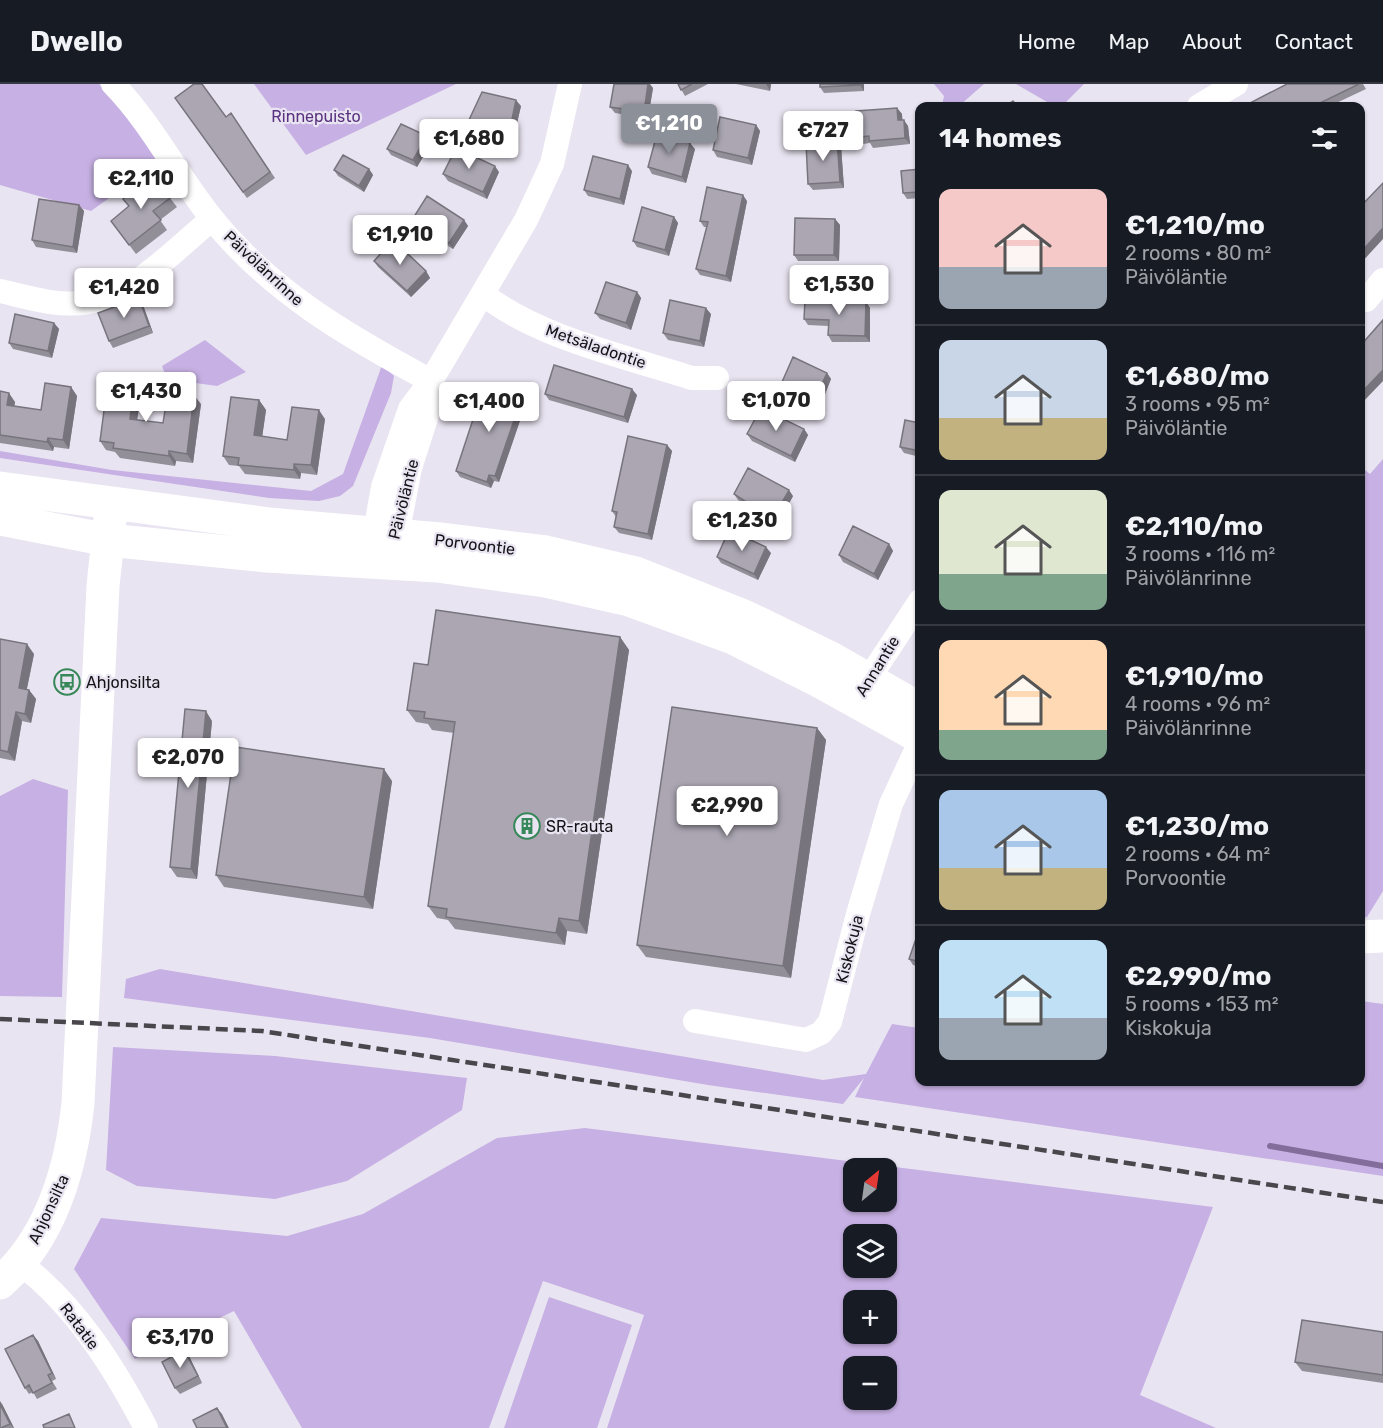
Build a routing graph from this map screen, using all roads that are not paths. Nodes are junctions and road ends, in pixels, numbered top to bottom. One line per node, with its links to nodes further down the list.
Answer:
1 (113, 84): 5 (street, Päivölänrinne)
2 (570, 84): 8 (street, Päivöläntie)
3 (1236, 84): 4 (street)
4 (1198, 98)
5 (212, 219): 7 (street); 11 (street, Päivölänrinne)
6 (1383, 280): 9 (street)
7 (0, 291)
8 (483, 294): 10 (street, Metsäladontie); 11 (street, Päivöläntie)
9 (1365, 300)
10 (717, 378)
11 (431, 381): 15 (street, Päivöläntie)
12 (0, 488): 13 (street, Porvoontie)
13 (111, 505): 15 (street, Porvoontie); 16 (street, Ahjonsilta)
14 (0, 519): 16 (street, Porvoontie)
15 (386, 534): 17 (street, Päivöläntie); 19 (street, Porvoontie)
16 (108, 540): 17 (street, Porvoontie); 26 (street, Ahjonsilta)
17 (383, 564): 19 (street, Porvoontie)
18 (915, 609): 19 (street, Annantie)
19 (861, 690): 20 (street, Porvoontie); 21 (street, Porvoontie)
20 (915, 708)
21 (915, 736)
22 (915, 751): 25 (street, Kiskokuja)
23 (1383, 936): 24 (street)
24 (1365, 937)
25 (695, 1021)
26 (10, 1274): 27 (street, Ratatie)
27 (146, 1428)

